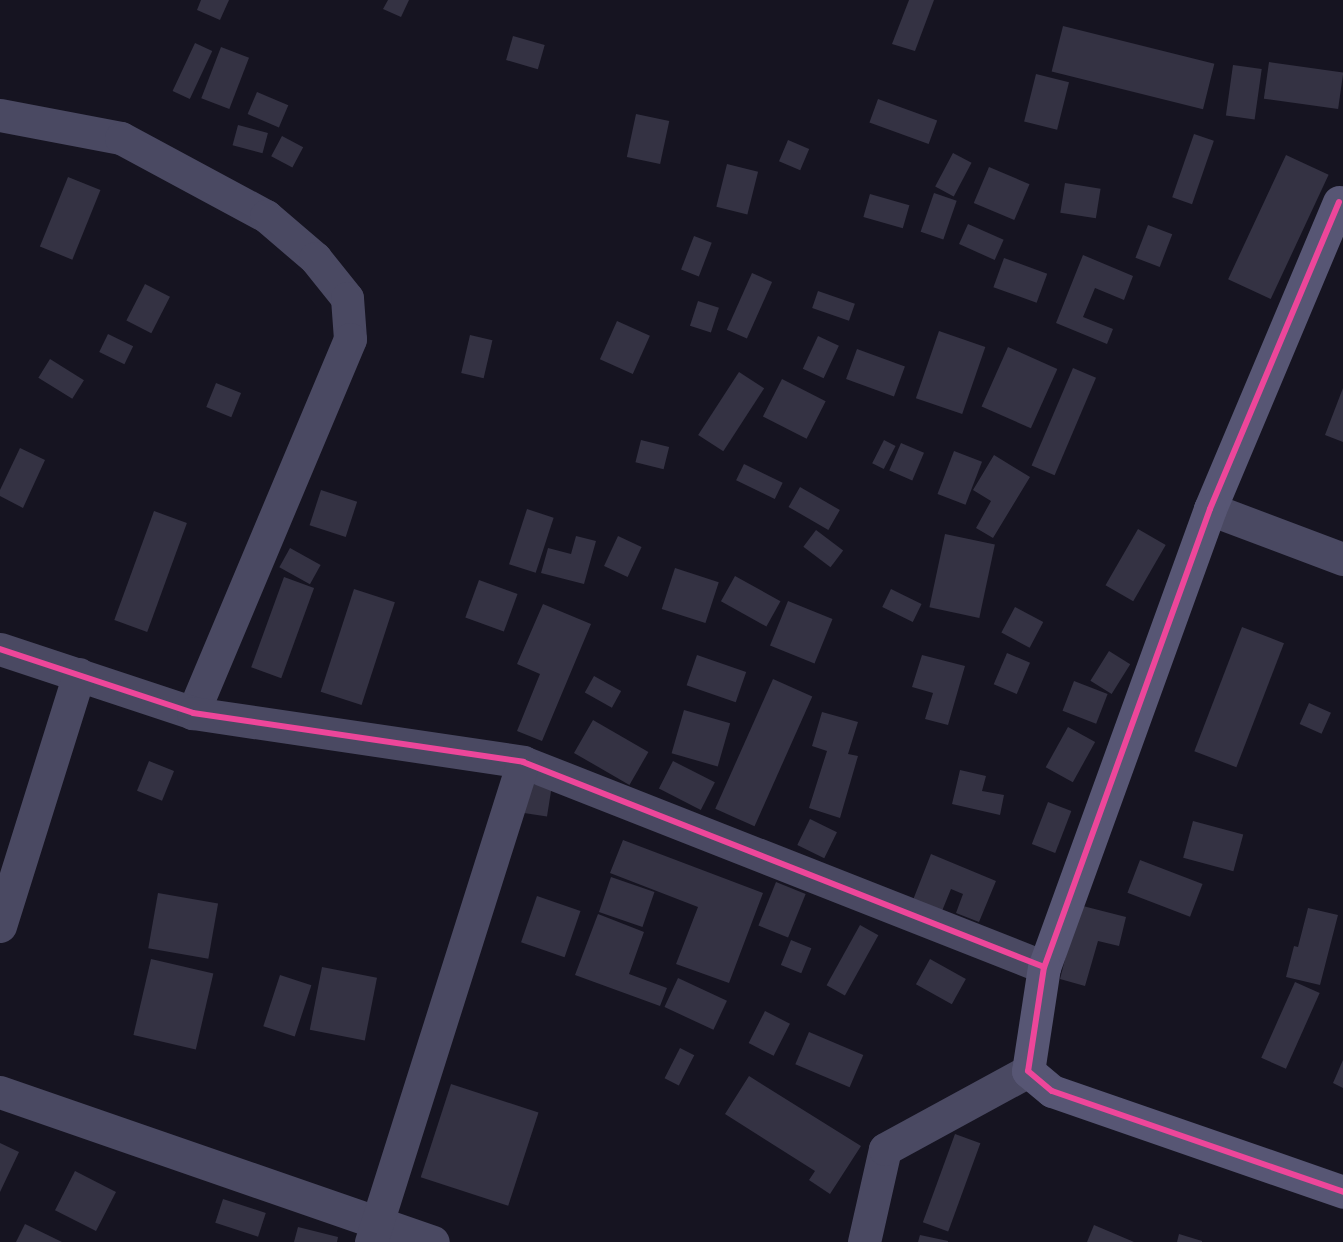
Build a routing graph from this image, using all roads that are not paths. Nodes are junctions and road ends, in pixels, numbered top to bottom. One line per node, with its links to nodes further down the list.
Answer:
1 (0, 115): 7 (street)
2 (1339, 202): 3 (street)
3 (1210, 509): 4 (street); 10 (street)
4 (1343, 559)
5 (0, 649): 6 (street)
6 (78, 674): 7 (street); 9 (street)
7 (193, 713): 8 (street)
8 (523, 762): 10 (street); 14 (street)
9 (0, 926)
10 (1044, 967): 11 (street)
11 (1028, 1071): 13 (street); 16 (street)
12 (0, 1092): 14 (street)
13 (1343, 1192)
14 (374, 1232): 15 (street)
15 (434, 1242)
16 (864, 1242)

